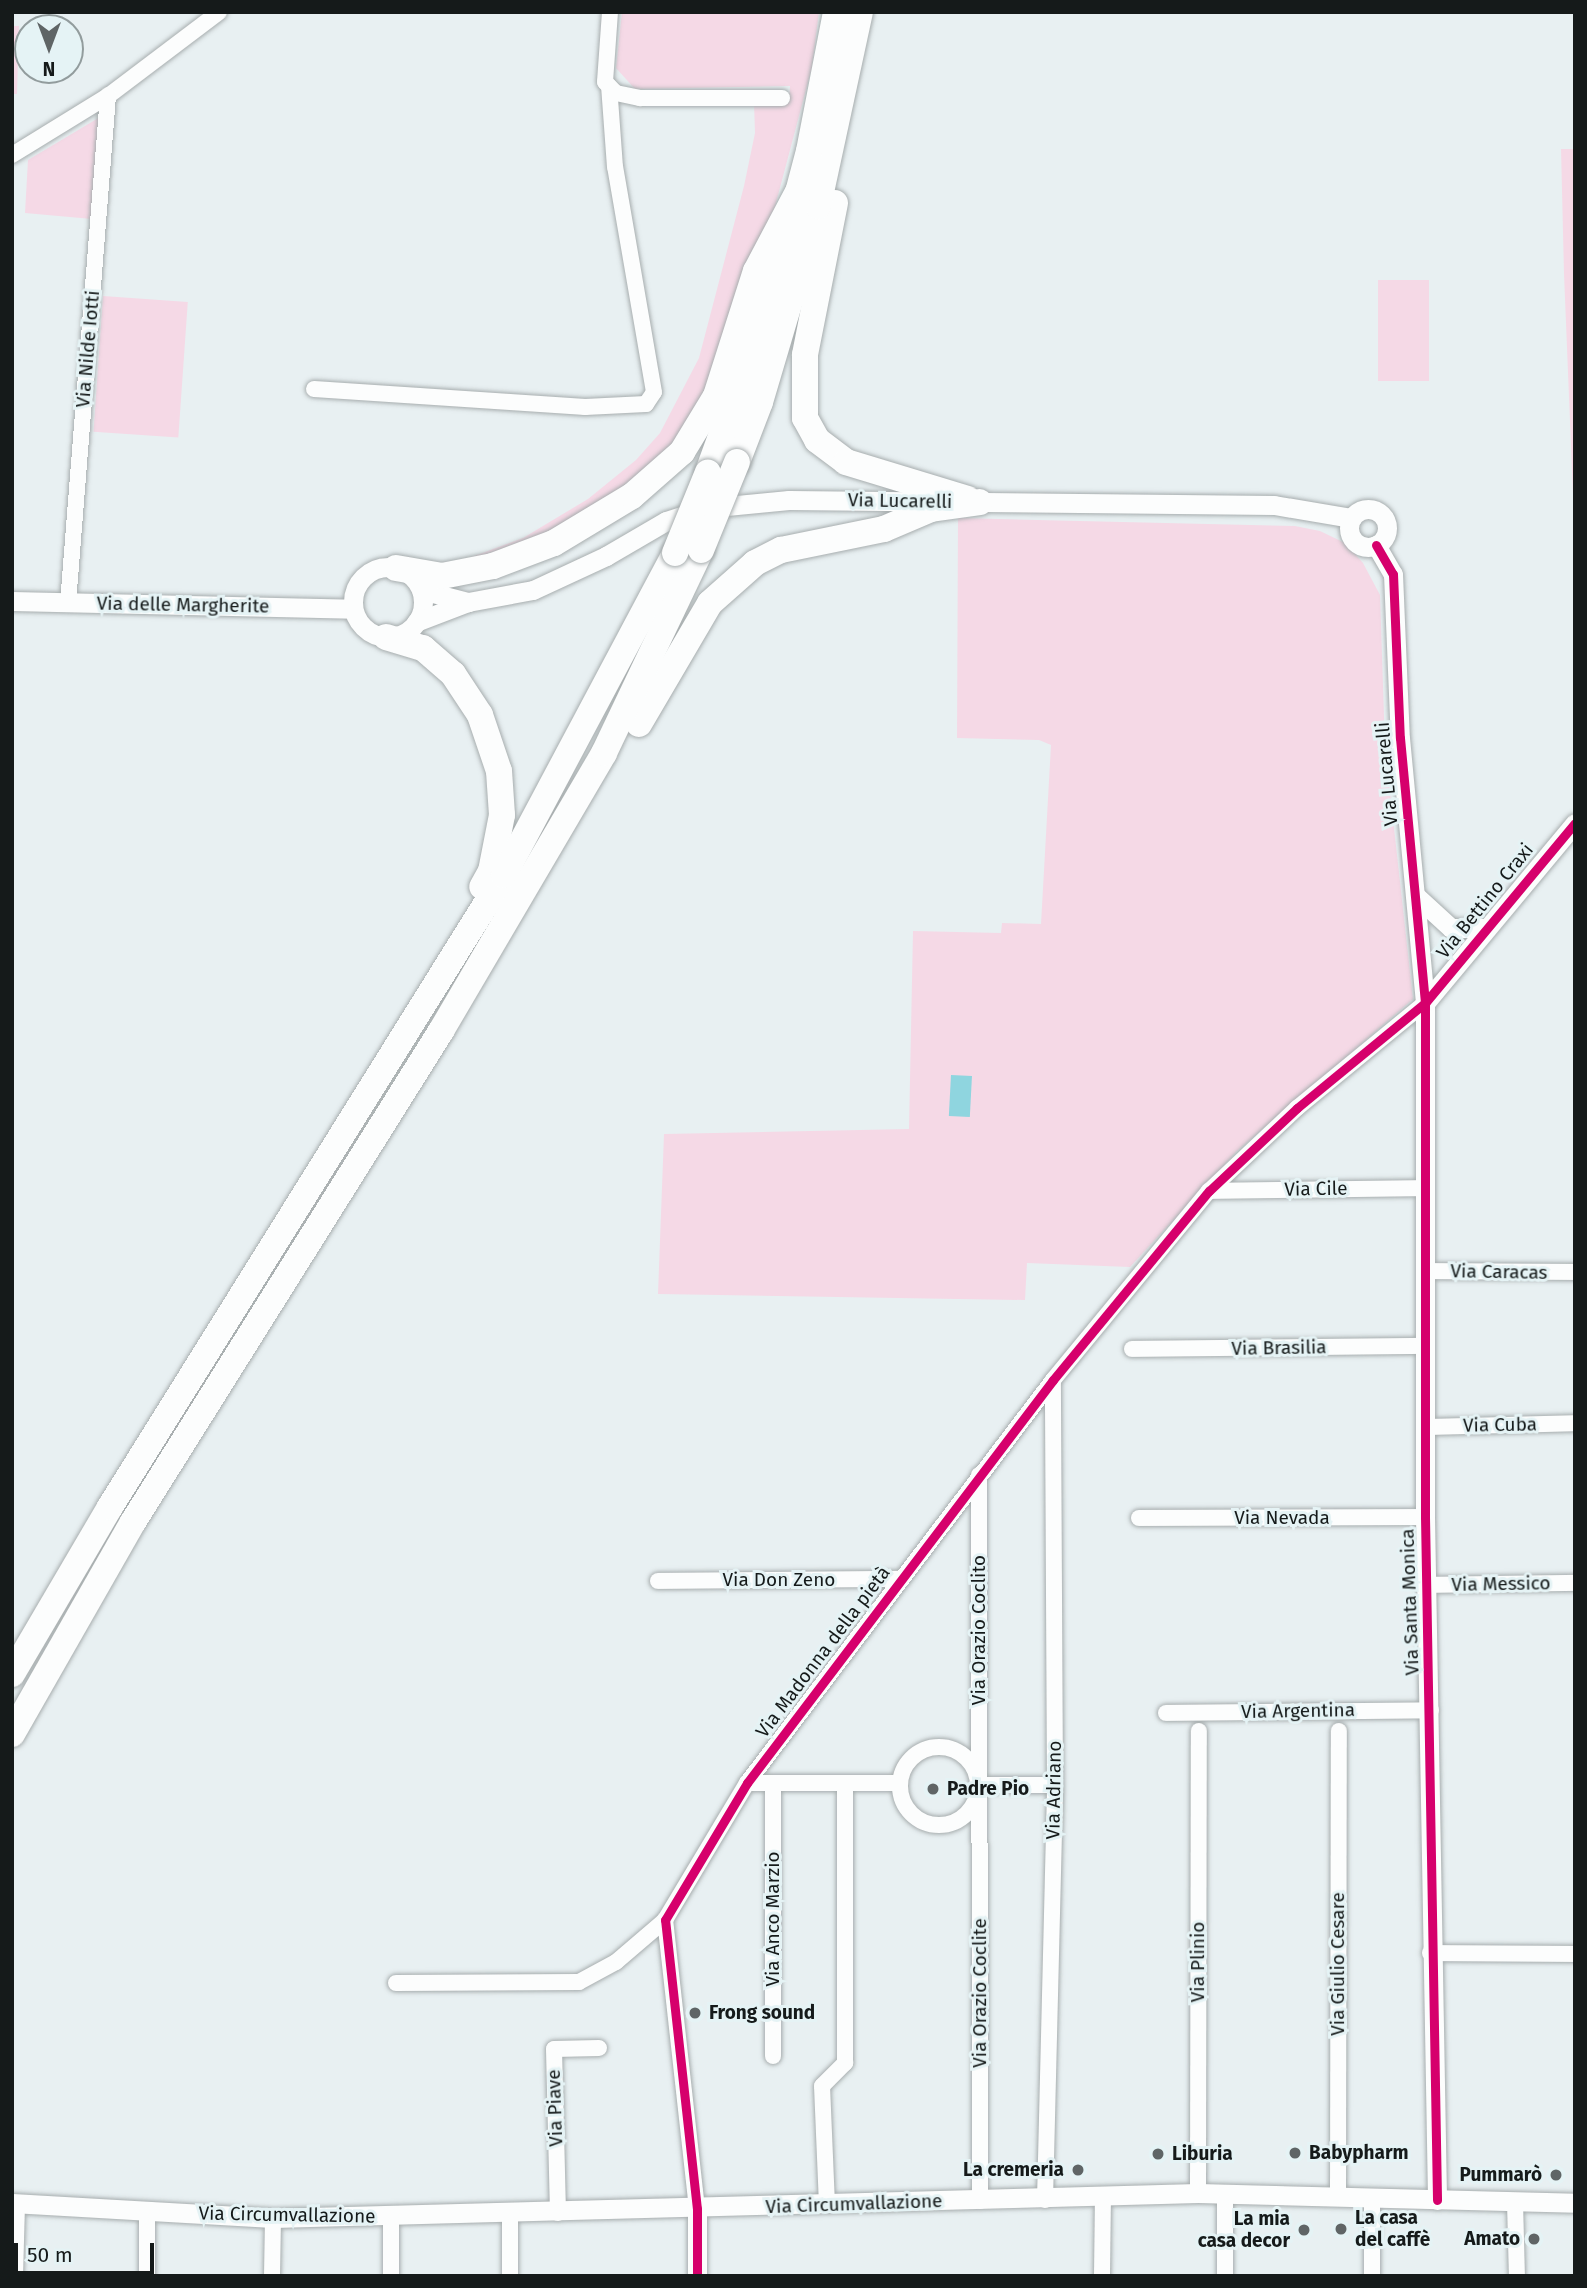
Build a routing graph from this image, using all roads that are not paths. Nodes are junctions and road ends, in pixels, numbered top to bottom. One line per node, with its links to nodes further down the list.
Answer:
1 (219, 12): 8 (street)
2 (610, 12): 7 (street)
3 (836, 12): 12 (highway)
4 (860, 12): 6 (highway)
5 (869, 12): 6 (highway)
6 (852, 50): 11 (highway)
7 (609, 86): 9 (street); 13 (street)
8 (108, 96): 10 (street); 21 (street, Via Nilde Iotti)
9 (782, 98)
10 (12, 155)
11 (828, 158): 14 (highway); 25 (highway, bridge)
12 (800, 188): 17 (highway); 30 (highway, bridge)
13 (314, 389)
14 (980, 502): 15 (street, Via Lucarelli); 20 (street, Via Lucarelli); 25 (highway)
15 (1352, 518): 16 (street); 16 (street, Via Lucarelli)
16 (1376, 545): 27 (street, Via Lucarelli)
17 (396, 568): 18 (street, Via Lucarelli); 22 (street)
18 (421, 590): 20 (street, Via Lucarelli); 23 (street)
19 (12, 601): 21 (street, Via delle Margherite)
20 (468, 602): 23 (street, Via Lucarelli)
21 (68, 603): 22 (street, Via delle Margherite)
22 (353, 609): 24 (street)
23 (416, 622): 24 (street, Via Lucarelli)
24 (386, 637): 30 (highway)
25 (576, 800): 52 (highway)
26 (1575, 823): 28 (street, Via Bettino Craxi)
27 (1416, 896): 28 (street); 29 (street, Via Lucarelli)
28 (1484, 928): 29 (street, Via Bettino Craxi)
29 (1425, 1003): 31 (street, Via Santa Monica); 32 (street, Via Madonna della pietà)
30 (374, 1085): 47 (highway)
31 (1424, 1188): 32 (street, Via Cile); 33 (street, Via Santa Monica)
32 (1209, 1191): 37 (street, Via Madonna della pietà)
33 (1424, 1271): 34 (street, Via Caracas); 35 (street, Via Santa Monica)
34 (1575, 1272)
35 (1426, 1346): 36 (street, Via Brasilia); 39 (street, Via Santa Monica)
36 (1132, 1349)
37 (1053, 1380): 40 (street, Via Madonna della pietà); 58 (street, Via Adriano)
38 (1575, 1423): 39 (street, Via Cuba)
39 (1426, 1427): 41 (street, Via Santa Monica)
40 (979, 1475): 43 (street, Via Madonna della pietà); 57 (street, Via Orazio Coclito)
41 (1425, 1517): 42 (street, Via Nevada); 46 (street, Via Santa Monica)
42 (1139, 1518)
43 (900, 1579): 44 (street, Via Don Zeno); 53 (street, Via Madonna della pietà)
44 (658, 1581)
45 (1575, 1583): 46 (street, Via Messico)
46 (1428, 1586): 48 (street, Via Santa Monica)
47 (12, 1674)
48 (1431, 1710): 49 (street, Via Argentina); 60 (street, Via Santa Monica)
49 (1166, 1713)
50 (1199, 1731): 65 (street, Via Plinio)
51 (1339, 1731): 67 (street, Via Giulio Cesare)
52 (12, 1734)
53 (747, 1783): 54 (street); 59 (street, Via Madonna della pietà)
54 (773, 1783): 55 (street); 64 (street, Via Anco Marzio)
55 (845, 1783): 56 (street); 76 (street)
56 (900, 1783): 57 (street); 57 (street)
57 (979, 1785): 58 (street); 72 (street, Via Orazio Coclite)
58 (1055, 1785): 70 (street, Via Adriano)
59 (665, 1920): 62 (street); 77 (street)
60 (1430, 1952): 61 (street); 71 (street, Via Santa Monica)
61 (1575, 1954)
62 (396, 1983)
63 (599, 2048): 79 (street, Via Piave)
64 (774, 2056)
65 (1198, 2193): 66 (street, Via Circumvallazione); 68 (street, Via Circumvallazione)
66 (1225, 2194): 67 (street, Via Circumvallazione); 90 (street)
67 (1338, 2196): 69 (street, Via Circumvallazione)
68 (1103, 2197): 70 (street, Via Circumvallazione); 89 (street)
69 (1372, 2197): 71 (street, Via Circumvallazione); 91 (street)
70 (1045, 2200): 72 (street, Via Circumvallazione)
71 (1437, 2200): 73 (street, Via Circumvallazione)
72 (980, 2201): 76 (street, Via Circumvallazione)
73 (1515, 2202): 75 (street, Via Circumvallazione); 92 (street)
74 (14, 2203): 78 (street, Via Circumvallazione); 83 (street)
75 (1575, 2203)
76 (827, 2205): 77 (street, Via Circumvallazione)
77 (697, 2209): 79 (street, Via Circumvallazione); 88 (street)
78 (140, 2210): 82 (street, Via Circumvallazione); 84 (street)
79 (558, 2213): 80 (street, Via Circumvallazione)
80 (510, 2214): 81 (street, Via Circumvallazione); 87 (street)
81 (391, 2217): 82 (street, Via Circumvallazione); 86 (street)
82 (273, 2218): 85 (street)
83 (15, 2276)
84 (148, 2276)
85 (272, 2276)
86 (391, 2276)
87 (510, 2276)
88 (697, 2276)
89 (1102, 2276)
90 (1225, 2276)
91 (1372, 2276)
92 (1517, 2276)

